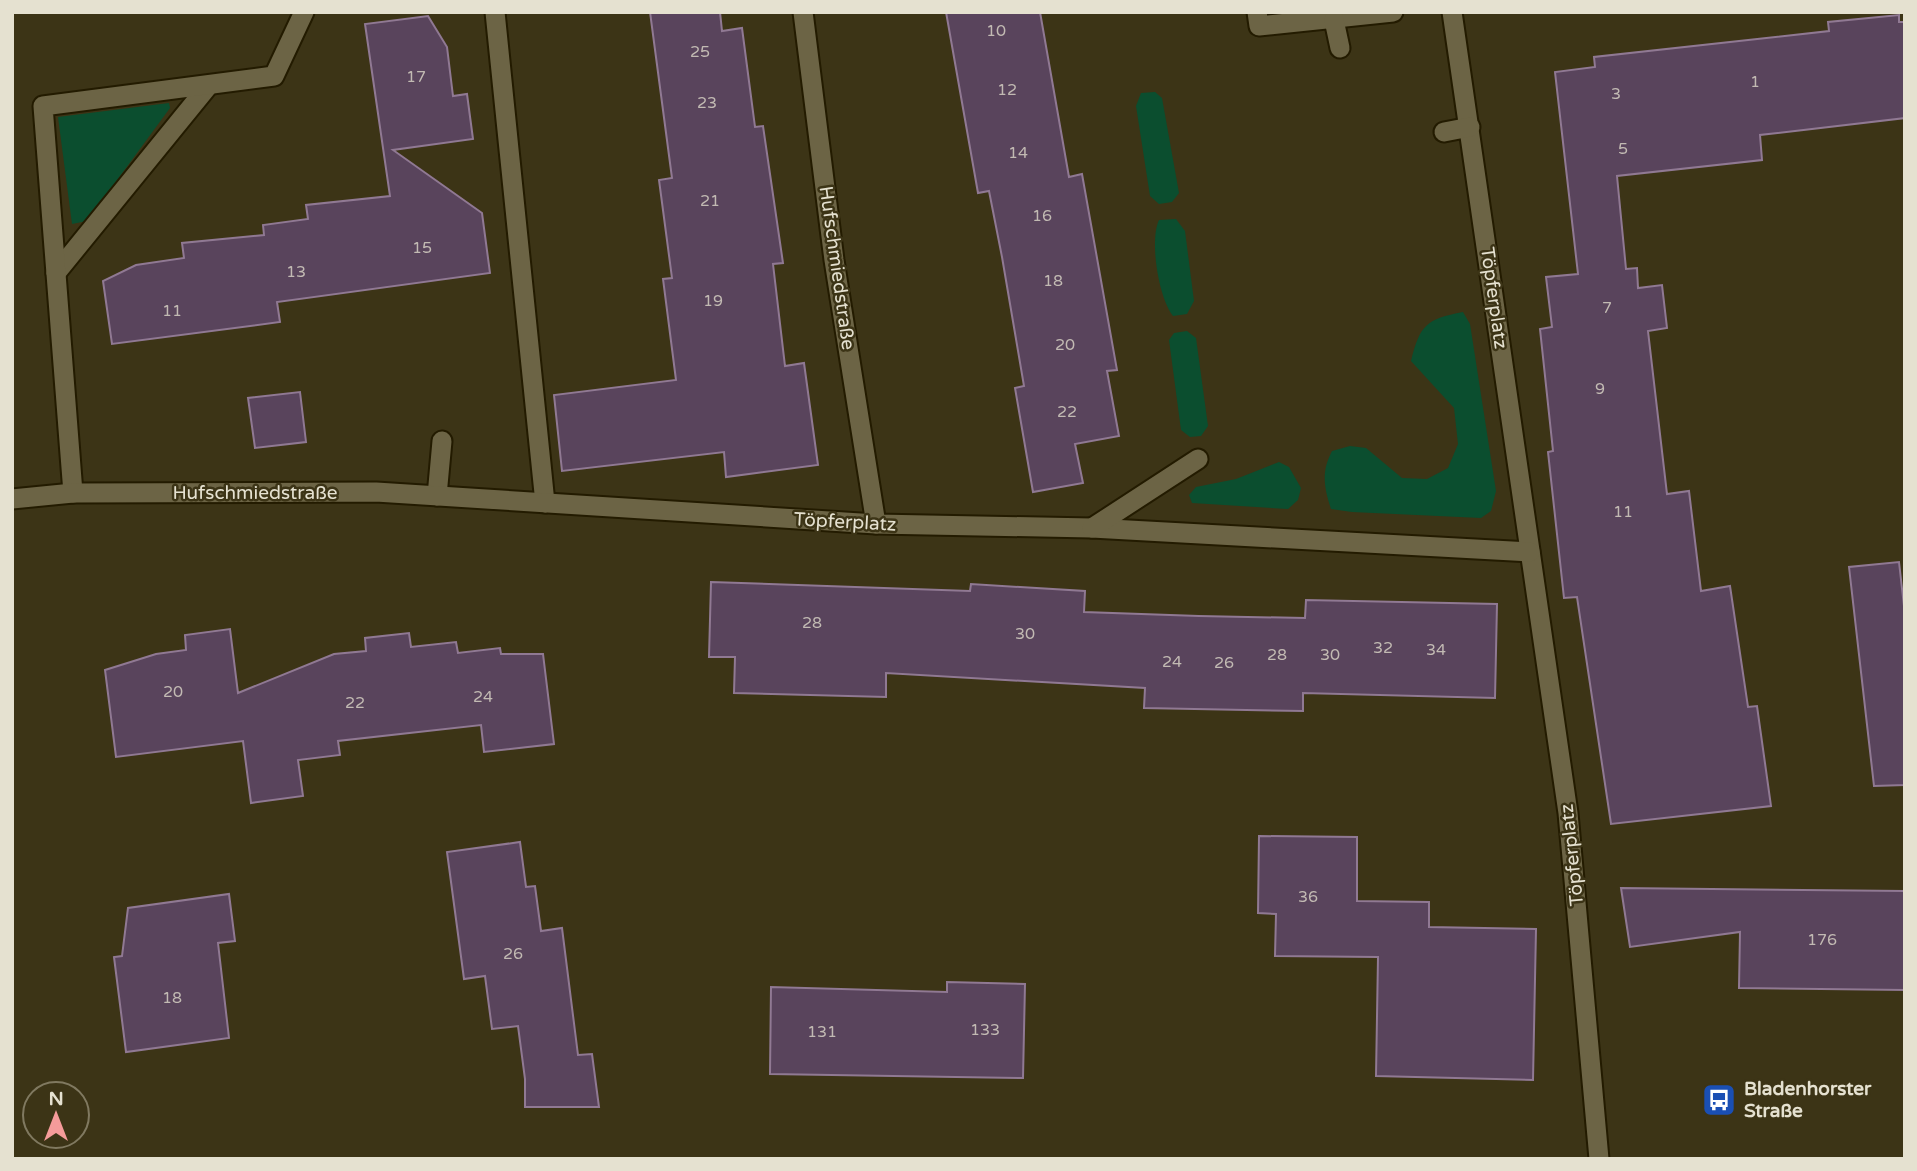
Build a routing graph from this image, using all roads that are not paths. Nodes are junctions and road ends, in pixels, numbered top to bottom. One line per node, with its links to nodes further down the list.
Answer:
1 (304, 12): 9 (street)
2 (495, 12): 18 (street)
3 (803, 12): 20 (street, Hufschmiedstraße)
4 (1257, 12): 7 (street)
5 (1393, 12): 7 (street)
6 (1452, 12): 10 (street, Töpferplatz)
7 (1334, 20): 8 (street)
8 (1340, 48)
9 (209, 85): 12 (street); 12 (street)
10 (1470, 127): 11 (street); 22 (street, Töpferplatz)
11 (1444, 132)
12 (56, 274): 15 (street)
13 (442, 441): 16 (street)
14 (1198, 459): 21 (street)
15 (73, 493): 16 (street, Hufschmiedstraße); 17 (street, Hufschmiedstraße)
16 (437, 496): 18 (street, Hufschmiedstraße)
17 (12, 499)
18 (545, 503): 19 (street, Hufschmiedstraße)
19 (598, 507): 20 (street, Töpferplatz)
20 (876, 524): 21 (street, Töpferplatz)
21 (1093, 528): 22 (street, Töpferplatz)
22 (1530, 552): 23 (street, Töpferplatz)
23 (1599, 1159)

